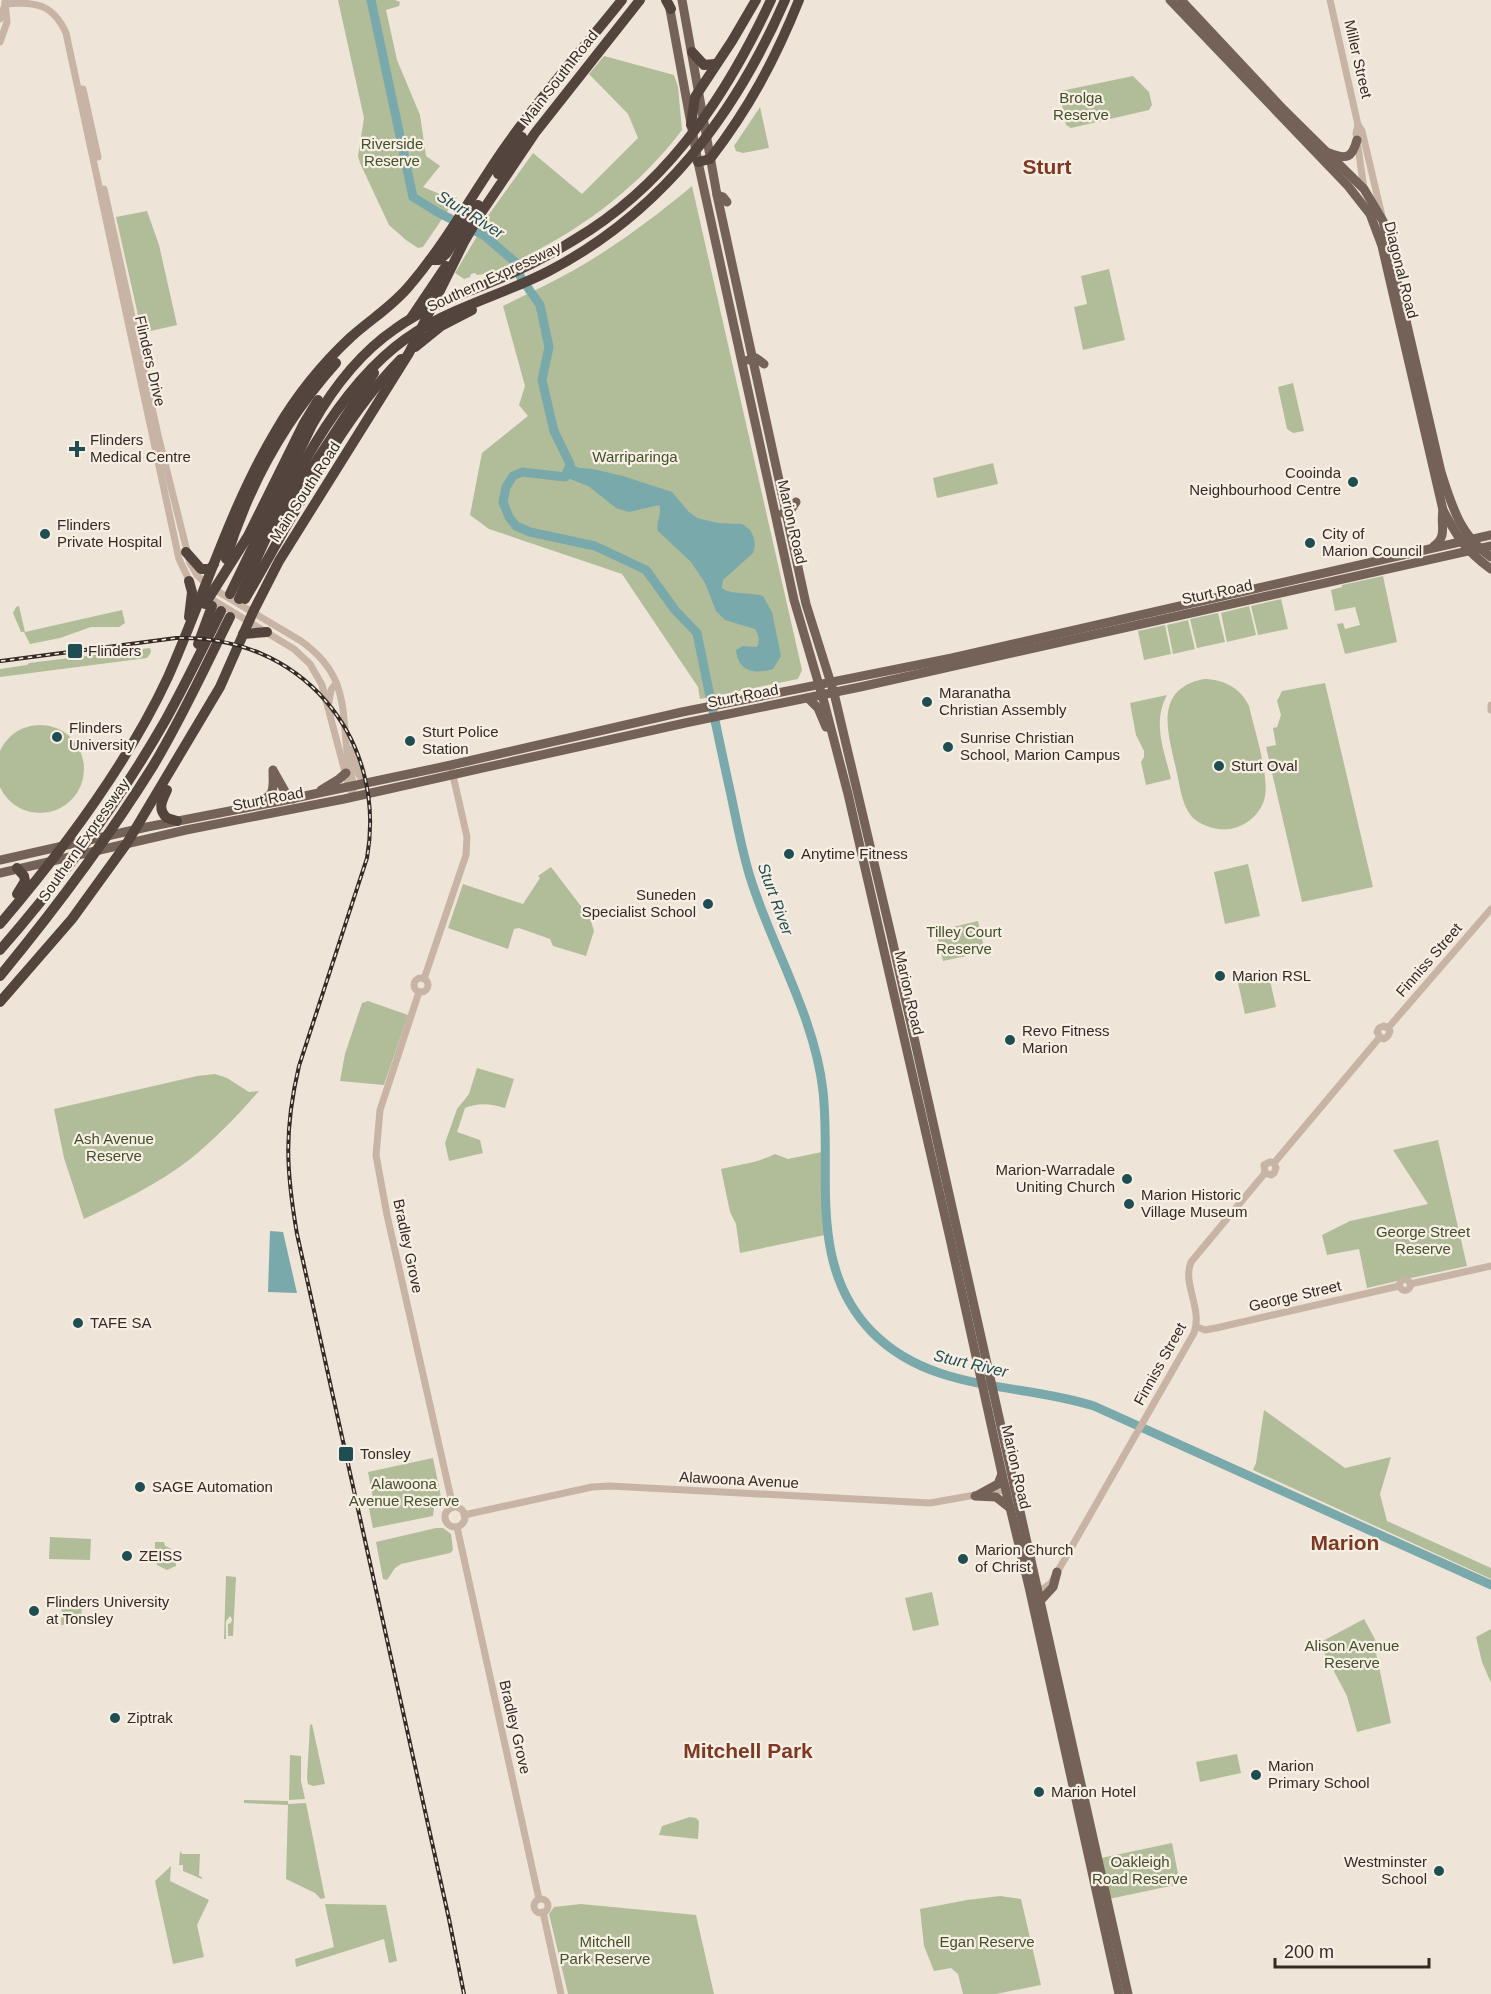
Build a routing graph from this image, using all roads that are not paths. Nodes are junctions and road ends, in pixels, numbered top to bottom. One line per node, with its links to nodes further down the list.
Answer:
1 (34, 0): 59 (street, Flinders Drive)
2 (622, 0): 23 (highway, Main South Road)
3 (640, 0): 18 (highway, Main South Road)
4 (682, 0): 16 (main road, Marion Road)
5 (756, 0): 17 (highway)
6 (771, 0): 42 (highway, Southern Expressway)
7 (785, 0): 28 (highway, Southern Expressway)
8 (799, 0): 26 (highway)
9 (1170, 0): 13 (main road, Diagonal Road)
10 (1330, 0): 21 (street, Miller Street)
11 (25, 3): 14 (street, Flinders Drive); 14 (street); 59 (street, Flinders Drive)
12 (668, 3): 20 (main road, Marion Road)
13 (1182, 5): 24 (main road, Diagonal Road)
14 (3, 8): 15 (street)
15 (0, 42)
16 (692, 52): 17 (highway); 19 (main road, Marion Road)
17 (715, 64): 19 (highway)
18 (569, 87): 23 (highway); 27 (highway, Main South Road)
19 (699, 91): 20 (highway); 26 (main road, Marion Road)
20 (691, 125): 28 (main road, Marion Road)
21 (1358, 125): 22 (street, Miller Street); 35 (street, Miller Street)
22 (1357, 140): 25 (main road); 29 (street, Miller Street)
23 (512, 144): 27 (highway); 32 (highway); 32 (highway, Main South Road)
24 (1314, 145): 25 (main road, Diagonal Road); 34 (main road, Diagonal Road)
25 (1327, 152): 29 (main road, Diagonal Road)
26 (710, 159): 28 (highway); 30 (main road, Marion Road)
27 (516, 160): 32 (highway, Main South Road)
28 (692, 161): 33 (main road, Marion Road); 37 (highway, Southern Expressway)
29 (1364, 189): 34 (main road); 35 (main road, Diagonal Road)
30 (717, 195): 31 (main road); 33 (main road); 41 (main road, Marion Road)
31 (728, 202)
32 (475, 208): 36 (highway, Main South Road); 36 (highway, Main South Road)
33 (708, 209): 40 (main road, Marion Road)
34 (1370, 214): 50 (main road, Diagonal Road)
35 (1383, 221): 53 (main road, Diagonal Road)
36 (458, 235): 38 (highway, Main South Road); 63 (highway, Main South Road); 66 (highway)
37 (515, 287): 39 (highway); 66 (highway, Southern Expressway)
38 (385, 310): 62 (highway); 64 (highway, Main South Road)
39 (464, 314): 63 (highway); 66 (highway)
40 (732, 318): 41 (main road); 45 (main road, Marion Road)
41 (744, 323): 43 (main road, Marion Road)
42 (396, 328): 62 (highway); 66 (highway, Southern Expressway)
43 (753, 359): 44 (main road); 45 (main road); 46 (main road, Marion Road)
44 (764, 364)
45 (745, 380): 47 (main road, Marion Road)
46 (772, 441): 47 (main road); 51 (main road, Marion Road)
47 (762, 455): 49 (main road, Marion Road)
48 (796, 502): 51 (main road)
49 (774, 507): 51 (main road); 74 (main road, Marion Road)
50 (1443, 510): 54 (main road, Diagonal Road); 56 (main road)
51 (786, 513): 73 (main road, Marion Road)
52 (1491, 535): 53 (main road, Sturt Road)
53 (1471, 540): 54 (main road, Sturt Road); 57 (main road, Diagonal Road)
54 (1461, 542): 56 (main road, Sturt Road); 58 (main road, Diagonal Road)
55 (1491, 546): 57 (main road, Sturt Road)
56 (1432, 548): 72 (main road, Sturt Road)
57 (1479, 549): 58 (main road, Sturt Road); 61 (main road, Diagonal Road)
58 (1468, 551): 60 (main road, Sturt Road); 65 (main road, Diagonal Road)
59 (182, 553): 64 (highway); 66 (street, Flinders Drive); 66 (street, Flinders Drive)
60 (1450, 554): 65 (main road); 72 (main road, Sturt Road)
61 (1491, 556)
62 (230, 560): 66 (highway)
63 (279, 561): 66 (highway, Main South Road)
64 (215, 563): 66 (highway, Main South Road)
65 (1491, 570)
66 (222, 598): 67 (street); 68 (highway, Main South Road); 69 (street); 70 (highway, Main South Road); 70 (highway); 111 (highway, Southern Expressway); 112 (highway, Southern Expressway)
67 (267, 632): 68 (highway); 71 (street)
68 (243, 634): 88 (highway, Main South Road)
69 (313, 651): 71 (street); 76 (street)
70 (176, 657): 102 (highway, Main South Road)
71 (307, 660): 78 (street)
72 (954, 662): 75 (main road, Sturt Road); 80 (main road, Sturt Road)
73 (824, 664): 75 (main road); 77 (main road, Marion Road)
74 (813, 666): 79 (main road, Marion Road); 83 (main road)
75 (849, 680): 77 (main road, Sturt Road)
76 (336, 683): 78 (street); 86 (street); 87 (street)
77 (831, 683): 79 (main road, Sturt Road); 81 (main road, Marion Road)
78 (322, 685): 86 (street)
79 (819, 685): 82 (main road, Marion Road); 83 (main road, Sturt Road)
80 (860, 687): 81 (main road, Sturt Road); 85 (main road)
81 (834, 693): 82 (main road, Sturt Road); 85 (main road, Marion Road)
82 (822, 695): 84 (main road, Sturt Road); 89 (main road, Marion Road)
83 (756, 697): 90 (main road, Sturt Road)
84 (808, 698): 89 (main road); 92 (main road, Sturt Road)
85 (838, 707): 103 (main road, Marion Road)
86 (329, 710): 91 (street)
87 (346, 732): 93 (street); 94 (street)
88 (181, 754): 99 (highway); 100 (highway, Main South Road)
89 (838, 754): 107 (main road, Marion Road)
90 (451, 765): 92 (street); 93 (main road, Sturt Road)
91 (346, 773): 94 (street); 95 (main road)
92 (453, 775): 96 (main road, Sturt Road); 120 (street, Bradley Grove)
93 (364, 783): 94 (main road, Sturt Road)
94 (352, 786): 95 (main road, Sturt Road); 96 (street)
95 (314, 794): 97 (main road, Sturt Road)
96 (355, 797): 101 (main road, Sturt Road)
97 (293, 799): 98 (main road, Sturt Road); 98 (main road)
98 (251, 807): 99 (main road, Sturt Road)
99 (177, 821): 100 (main road, Sturt Road)
100 (135, 830): 101 (highway, Main South Road); 102 (main road, Sturt Road)
101 (127, 843): 102 (main road, Sturt Road); 113 (highway, Main South Road)
102 (64, 851): 104 (highway, Main South Road); 105 (main road, Sturt Road)
103 (871, 853): 107 (main road); 116 (main road, Marion Road)
104 (52, 859): 106 (main road); 110 (highway, Main South Road)
105 (0, 860)
106 (17, 868): 108 (main road); 110 (highway)
107 (866, 872): 116 (main road, Marion Road)
108 (0, 873)
109 (1491, 909): 115 (street, Finniss Street)
110 (1, 922)
111 (0, 950)
112 (0, 976)
113 (0, 1002)
114 (1491, 1266): 115 (street, George Street)
115 (1197, 1327): 124 (street, Finniss Street)
116 (990, 1401): 117 (main road, Marion Road); 118 (main road, Marion Road)
117 (1002, 1474): 118 (main road, Marion Road); 119 (main road)
118 (1010, 1488): 119 (street, Alawoona Avenue); 121 (main road, Marion Road); 125 (main road, Marion Road)
119 (975, 1496): 121 (main road); 122 (street, Alawoona Avenue)
120 (453, 1507): 122 (street); 123 (street)
121 (1010, 1508): 125 (main road, Marion Road)
122 (464, 1515): 123 (street)
123 (457, 1527): 126 (street, Bradley Grove)
124 (1057, 1572): 125 (street, Finniss Street); 125 (main road)
125 (1035, 1591): 127 (main road, Marion Road); 128 (main road, Marion Road)
126 (561, 1994)
127 (1119, 1994)
128 (1128, 1994)

